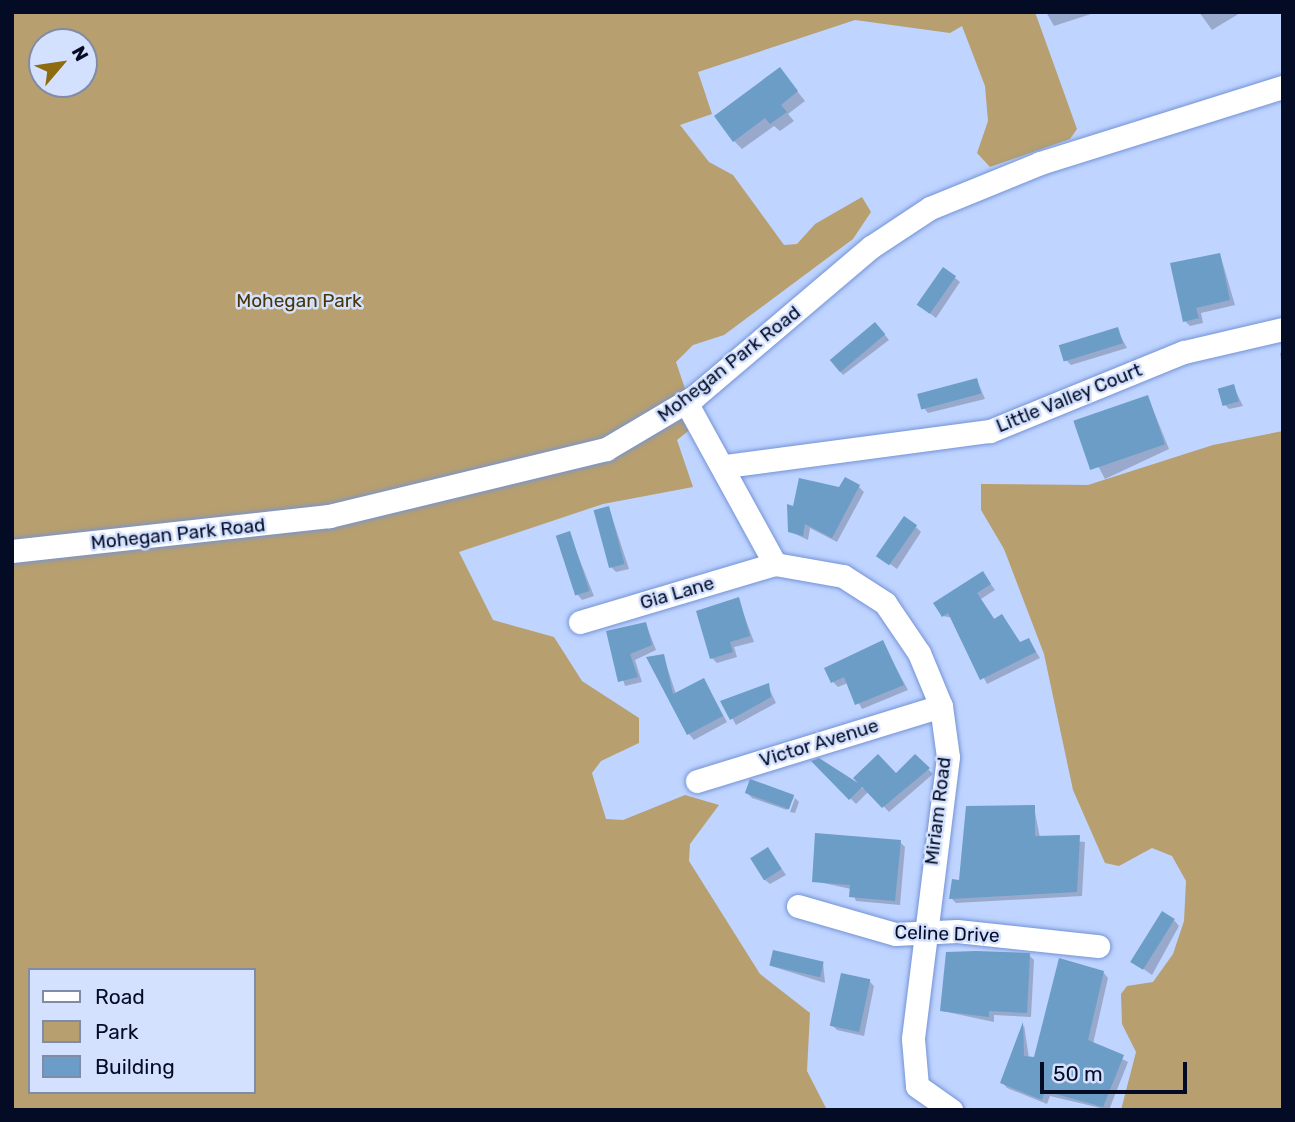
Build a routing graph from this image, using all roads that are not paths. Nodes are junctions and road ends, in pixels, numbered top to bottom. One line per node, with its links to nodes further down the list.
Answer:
1 (1283, 87): 3 (street, Mohegan Park Road)
2 (1283, 329): 4 (street, Little Valley Court)
3 (686, 402): 4 (street); 5 (street, Mohegan Park Road)
4 (726, 466): 6 (street)
5 (12, 551)
6 (775, 564): 7 (street, Gia Lane); 8 (street, Miriam Road)
7 (580, 622)
8 (941, 706): 9 (street, Victor Avenue); 11 (street, Miriam Road)
9 (696, 781)
10 (798, 906): 11 (street, Celine Drive)
11 (921, 935): 12 (street, Celine Drive); 13 (street, Miriam Road)
12 (1098, 946)
13 (951, 1110)

